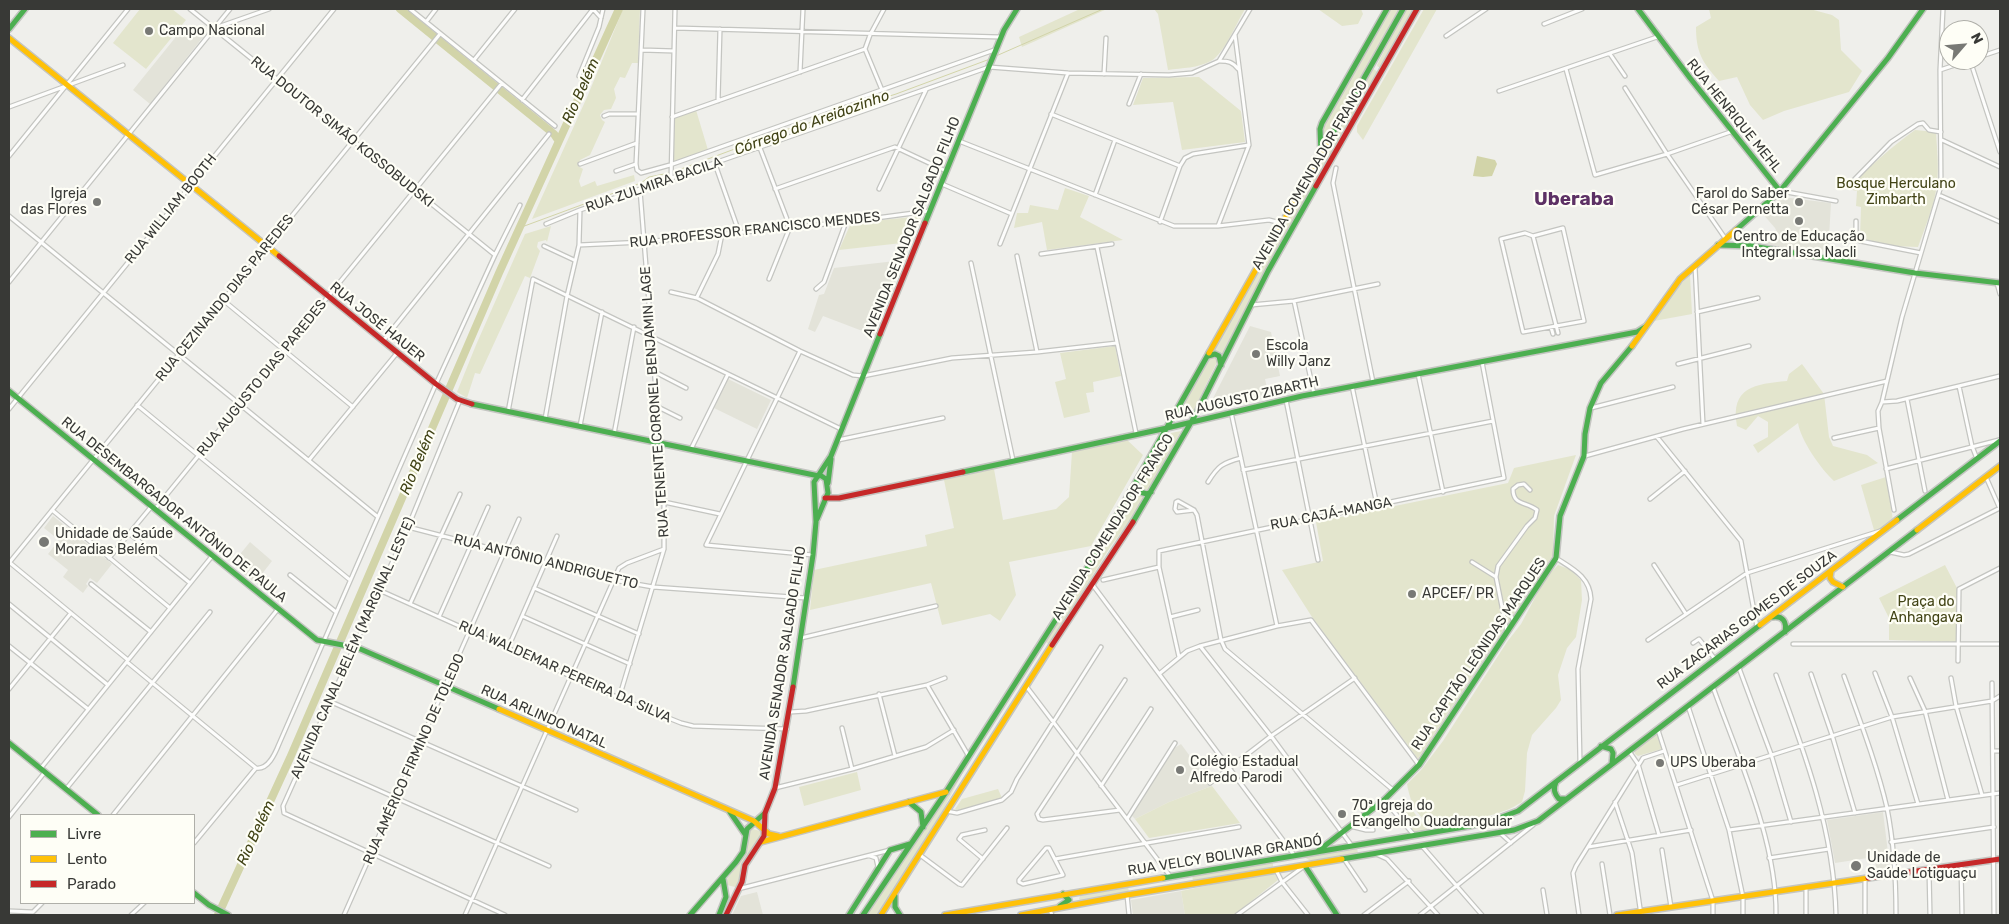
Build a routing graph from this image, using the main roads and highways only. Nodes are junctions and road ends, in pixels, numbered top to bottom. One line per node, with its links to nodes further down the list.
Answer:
1 (25, 9): 8 (main road)
2 (1017, 9): 26 (main road, AVENIDA SENADOR SALGADO FILHO)
3 (1387, 9): 12 (main road, AVENIDA COMENDADOR FRANCO)
4 (1403, 9): 10 (main road, AVENIDA COMENDADOR FRANCO)
5 (1418, 9): 11 (main road, AVENIDA COMENDADOR FRANCO)
6 (1638, 9): 13 (main road, RUA HENRIQUE MEHL)
7 (1922, 9): 13 (main road, RUA CAPITÃO LEÔNIDAS MARQUES)
8 (9, 29)
9 (9, 38): 28 (main road, RUA JOSÉ HAUER)
10 (1373, 62): 11 (main road); 12 (main road, AVENIDA COMENDADOR FRANCO)
11 (1383, 70): 21 (main road, AVENIDA COMENDADOR FRANCO)
12 (1321, 154): 20 (main road, AVENIDA COMENDADOR FRANCO)
13 (1780, 191): 14 (main road, RUA CAPITÃO LEÔNIDAS MARQUES)
14 (1726, 238): 15 (main road, RUA CAPITÃO LEÔNIDAS MARQUES); 16 (main road)
15 (1718, 245): 16 (main road); 17 (main road, RUA CAPITÃO LEÔNIDAS MARQUES)
16 (1735, 246): 17 (main road); 18 (main road)
17 (1705, 258): 19 (main road, RUA CAPITÃO LEÔNIDAS MARQUES)
18 (1999, 283)
19 (1649, 323): 23 (main road, RUA AUGUSTO ZIBARTH); 66 (main road, RUA CAPITÃO LEÔNIDAS MARQUES)
20 (1208, 356): 21 (main road); 24 (main road, AVENIDA COMENDADOR FRANCO)
21 (1220, 366): 23 (main road, AVENIDA COMENDADOR FRANCO)
22 (9, 391): 42 (main road, RUA DESEMBARGADOR ANTÔNIO DE PAULA)
23 (1192, 421): 24 (main road, RUA AUGUSTO ZIBARTH); 33 (main road, AVENIDA COMENDADOR FRANCO)
24 (1167, 428): 30 (main road, AVENIDA COMENDADOR FRANCO); 35 (main road, RUA AUGUSTO ZIBARTH)
25 (2000, 440): 38 (main road, RUA ZACARIAS GOMES DE SOUZA)
26 (831, 456): 29 (main road, AVENIDA SENADOR SALGADO FILHO); 31 (main road, AVENIDA SENADOR SALGADO FILHO)
27 (2000, 466): 39 (main road)
28 (803, 473): 29 (main road, RUA JOSÉ HAUER); 32 (main road)
29 (819, 475): 31 (main road); 32 (main road, AVENIDA SENADOR SALGADO FILHO)
30 (1135, 484): 33 (main road); 43 (main road, AVENIDA COMENDADOR FRANCO)
31 (828, 485): 35 (main road); 36 (main road, AVENIDA SENADOR SALGADO FILHO)
32 (814, 486): 34 (main road, AVENIDA SENADOR SALGADO FILHO)
33 (1152, 491): 44 (main road, AVENIDA COMENDADOR FRANCO)
34 (815, 496): 36 (main road); 37 (main road, AVENIDA SENADOR SALGADO FILHO)
35 (839, 498): 36 (main road, RUA AUGUSTO ZIBARTH)
36 (825, 499): 37 (main road, AVENIDA SENADOR SALGADO FILHO)
37 (816, 522): 53 (main road, AVENIDA SENADOR SALGADO FILHO)
38 (1831, 571): 39 (main road); 40 (main road, RUA ZACARIAS GOMES DE SOUZA)
39 (1844, 587): 41 (main road)
40 (1772, 616): 41 (main road); 46 (main road, RUA ZACARIAS GOMES DE SOUZA)
41 (1785, 632): 47 (main road)
42 (325, 642): 52 (main road, RUA ARLINDO NATAL)
43 (1029, 662): 44 (main road); 49 (main road, AVENIDA COMENDADOR FRANCO)
44 (1025, 686): 73 (main road, AVENIDA COMENDADOR FRANCO)
45 (9, 743): 54 (main road)
46 (1601, 746): 47 (main road); 48 (main road, RUA ZACARIAS GOMES DE SOUZA)
47 (1612, 764): 50 (main road)
48 (1556, 782): 50 (main road); 55 (main road, RUA ZACARIAS GOMES DE SOUZA)
49 (946, 792): 51 (main road); 57 (main road, AVENIDA COMENDADOR FRANCO)
50 (1568, 798): 62 (main road, RUA VELCY BOLIVAR GRANDÓ)
51 (909, 801): 57 (main road); 61 (main road)
52 (728, 810): 56 (main road, RUA ARLINDO NATAL); 60 (main road, RUA ARLINDO NATAL)
53 (765, 813): 56 (main road); 59 (main road, AVENIDA SENADOR SALGADO FILHO)
54 (97, 814)
55 (1508, 816): 58 (main road, RUA VELCY BOLIVAR GRANDÓ)
56 (754, 821): 59 (main road); 60 (main road)
57 (922, 827): 65 (main road, AVENIDA COMENDADOR FRANCO)
58 (1454, 829): 62 (main road); 64 (main road, RUA VELCY BOLIVAR GRANDÓ)
59 (764, 831): 61 (main road); 63 (main road, AVENIDA SENADOR SALGADO FILHO)
60 (745, 834): 70 (main road)
61 (778, 836): 63 (main road)
62 (1456, 840): 67 (main road, RUA VELCY BOLIVAR GRANDÓ)
63 (761, 842): 72 (main road, AVENIDA SENADOR SALGADO FILHO)
64 (1370, 843): 66 (main road, RUA VELCY BOLIVAR GRANDÓ); 67 (main road)
65 (910, 844): 85 (main road); 86 (main road, AVENIDA COMENDADOR FRANCO)
66 (1316, 852): 74 (main road, RUA VELCY BOLIVAR GRANDÓ)
67 (1371, 854): 69 (main road, RUA VELCY BOLIVAR GRANDÓ)
68 (2000, 859): 80 (main road)
69 (1305, 866): 78 (main road, RUA VELCY BOLIVAR GRANDÓ); 92 (main road)
70 (724, 876): 71 (main road); 76 (main road)
71 (724, 887): 72 (main road); 76 (main road); 83 (main road)
72 (737, 890): 84 (main road, AVENIDA SENADOR SALGADO FILHO)
73 (897, 890): 87 (main road, AVENIDA COMENDADOR FRANCO); 88 (main road)
74 (1080, 891): 77 (main road, RUA VELCY BOLIVAR GRANDÓ); 78 (main road)
75 (195, 894): 81 (main road)
76 (709, 894): 82 (main road)
77 (1064, 894): 79 (main road); 89 (main road, RUA VELCY BOLIVAR GRANDÓ)
78 (1080, 905): 79 (main road, RUA VELCY BOLIVAR GRANDÓ)
79 (1051, 913): 91 (main road, RUA VELCY BOLIVAR GRANDÓ)
80 (1641, 914): 93 (main road)
81 (228, 915)
82 (690, 915)
83 (719, 915)
84 (726, 915)
85 (849, 915)
86 (863, 915)
87 (881, 915)
88 (900, 915)
89 (948, 915)
90 (1021, 915): 91 (main road, RUA VELCY BOLIVAR GRANDÓ)
91 (1025, 915)
92 (1337, 915)
93 (1617, 915)

